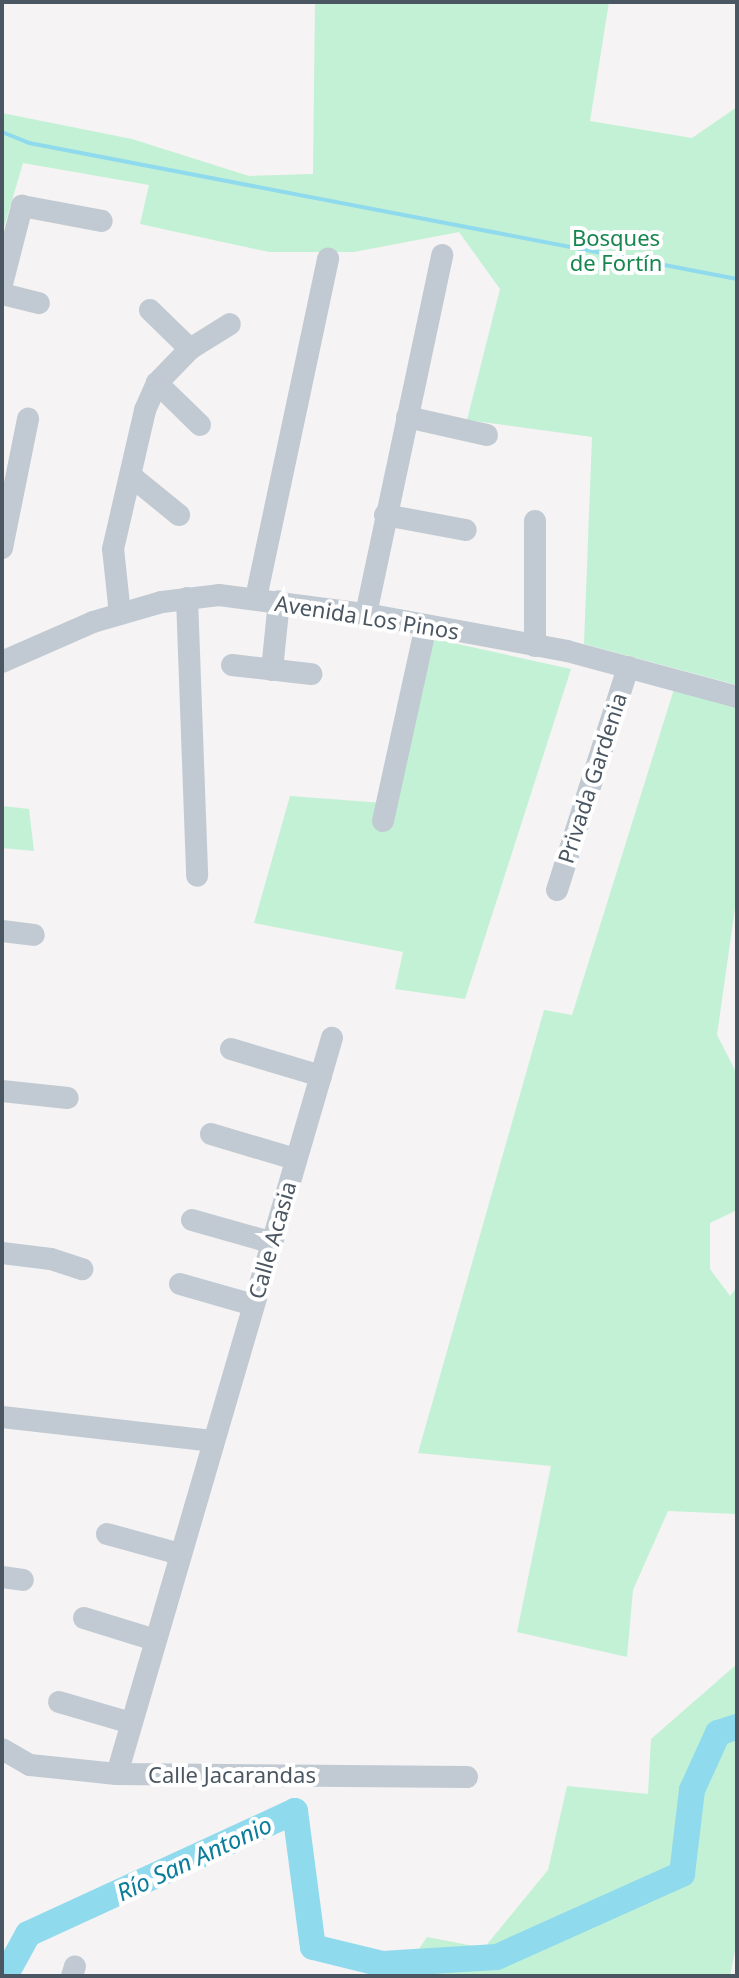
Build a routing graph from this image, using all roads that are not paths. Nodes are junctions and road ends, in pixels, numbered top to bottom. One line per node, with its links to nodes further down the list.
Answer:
1 (102, 221): 4 (street)
2 (442, 255): 11 (street)
3 (328, 259): 22 (street)
4 (2, 284)
5 (2, 294): 6 (street)
6 (39, 303)
7 (150, 310): 9 (street)
8 (230, 324): 9 (street)
9 (190, 349): 10 (street)
10 (157, 383): 13 (street); 15 (street)
11 (407, 417): 14 (street); 17 (street)
12 (28, 419): 20 (street)
13 (200, 425)
14 (487, 435)
15 (131, 476): 16 (street); 24 (street)
16 (179, 515)
17 (385, 515): 19 (street); 25 (street)
18 (535, 521): 27 (street)
19 (466, 530)
20 (2, 548)
21 (187, 598): 22 (street, Avenida Los Pinos); 24 (street, Avenida Los Pinos); 35 (street)
22 (256, 598): 23 (street, Avenida Los Pinos)
23 (279, 601): 25 (street, Avenida Los Pinos); 31 (street)
24 (120, 614): 28 (street, Avenida Los Pinos)
25 (366, 614): 26 (street, Avenida Los Pinos)
26 (426, 626): 27 (street, Avenida Los Pinos); 34 (street)
27 (535, 646): 30 (street, Avenida Los Pinos)
28 (2, 662)
29 (232, 665): 31 (street)
30 (628, 667): 33 (street, Avenida Los Pinos); 36 (street, Privada Gardenia)
31 (272, 670): 32 (street)
32 (311, 674)
33 (737, 697)
34 (383, 821)
35 (197, 876)
36 (557, 890)
37 (2, 931): 38 (street)
38 (34, 935)
39 (332, 1038): 41 (street, Calle Acasia)
40 (231, 1049): 41 (street)
41 (321, 1076): 45 (street, Calle Acasia)
42 (2, 1091): 43 (street)
43 (68, 1098)
44 (211, 1134): 45 (street)
45 (295, 1159): 47 (street, Calle Acasia)
46 (192, 1220): 47 (street)
47 (270, 1242): 51 (street, Calle Acasia)
48 (2, 1253): 49 (street)
49 (82, 1269)
50 (180, 1284): 51 (street)
51 (253, 1305): 53 (street, Calle Acasia)
52 (2, 1417): 53 (street)
53 (212, 1441): 55 (street, Calle Acasia)
54 (107, 1534): 55 (street)
55 (180, 1554): 57 (street, Calle Acasia)
56 (84, 1618): 57 (street)
57 (155, 1640): 59 (street, Calle Acasia)
58 (59, 1702): 59 (street)
59 (131, 1723): 61 (street, Calle Acasia)
60 (2, 1749): 61 (street, Calle Jacarandas)
61 (117, 1774): 62 (street, Calle Jacarandas)
62 (467, 1777)

